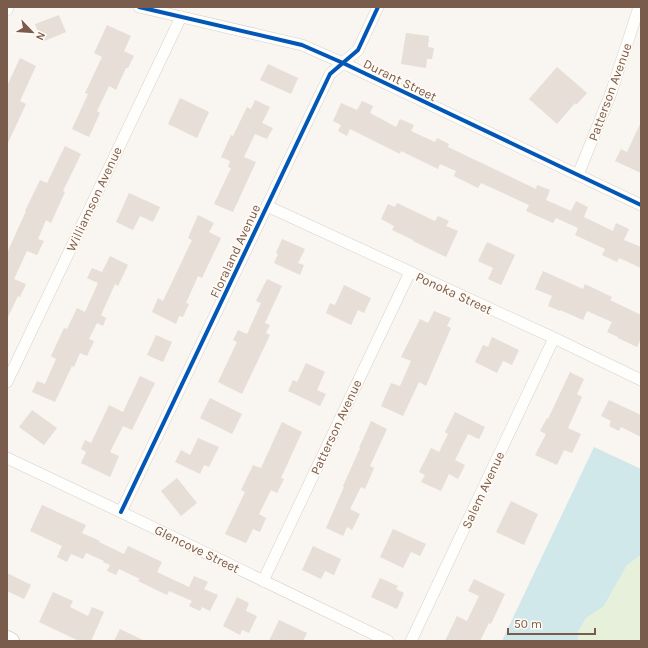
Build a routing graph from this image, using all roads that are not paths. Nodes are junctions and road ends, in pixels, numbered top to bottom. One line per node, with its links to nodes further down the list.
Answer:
1 (8, 7): 5 (street)
2 (139, 7): 6 (street, Durant Street)
3 (378, 7): 7 (street, Floraland Avenue)
4 (640, 7): 8 (street, Patterson Avenue)
5 (7, 10)
6 (181, 17): 7 (street, Durant Street); 14 (street, Williamson Avenue)
7 (343, 63): 8 (street, Durant Street); 10 (street, Floraland Avenue)
8 (578, 175): 9 (street, Durant Street)
9 (641, 205)
10 (267, 206): 11 (street, Ponoka Street); 16 (street, Floraland Avenue)
11 (410, 272): 12 (street, Ponoka Street); 17 (street, Patterson Avenue)
12 (554, 338): 13 (street, Ponoka Street); 21 (street, Salem Avenue)
13 (641, 380)
14 (7, 382)
15 (7, 458): 16 (street, Glencove Street)
16 (122, 512): 17 (street, Glencove Street)
17 (263, 581): 20 (street, Glencove Street)
18 (7, 639): 19 (street)
19 (11, 641)
20 (388, 641)
21 (411, 641)

